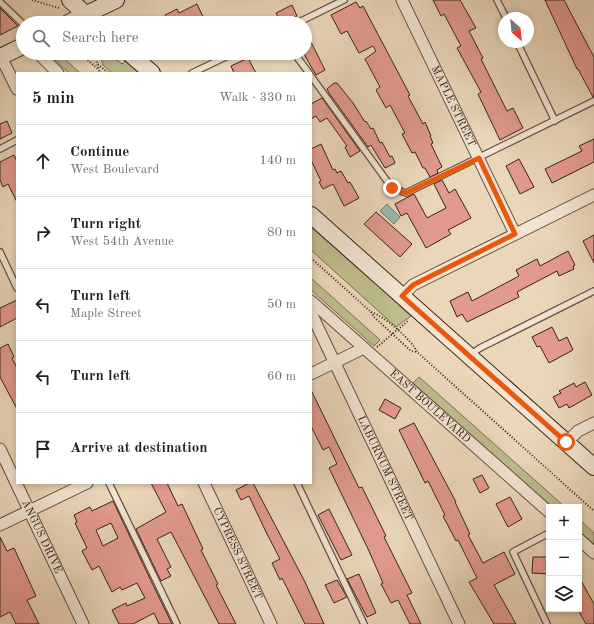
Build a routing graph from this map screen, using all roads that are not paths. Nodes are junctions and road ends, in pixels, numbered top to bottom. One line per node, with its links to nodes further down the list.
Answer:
1 (116, 0): 9 (street)
2 (344, 0): 10 (lane)
3 (402, 0): 29 (street, MAPLE STREET)
4 (497, 0): 7 (lane)
5 (0, 2): 11 (lane)
6 (65, 4): 8 (street)
7 (503, 12)
8 (85, 16)
9 (94, 16)
10 (311, 16)
11 (16, 17)
12 (520, 48): 26 (lane)
13 (16, 49): 14 (street)
14 (0, 57): 24 (street)
15 (45, 60): 19 (street)
16 (137, 60): 20 (street)
17 (219, 60): 21 (lane)
18 (299, 60): 22 (lane)
19 (57, 72)
20 (151, 72)
21 (194, 72)
22 (308, 72)
23 (312, 77): 29 (lane)
24 (16, 88)
25 (594, 102): 26 (lane)
26 (555, 121): 29 (lane)
27 (16, 141): 28 (lane)
28 (0, 149)
29 (479, 158): 32 (street, MAPLE STREET)
30 (594, 195): 32 (street)
31 (312, 216): 36 (street)
32 (515, 234): 36 (street)
33 (0, 252): 34 (lane)
34 (16, 286)
35 (594, 291): 40 (lane)
36 (402, 296): 40 (street)
37 (312, 302): 39 (street, EAST BOULEVARD)
38 (312, 315): 41 (street, LABURNUM STREET)
39 (367, 351): 41 (street); 53 (street, EAST BOULEVARD)
40 (469, 356): 44 (street)
41 (334, 363): 42 (street); 63 (street, LABURNUM STREET)
42 (312, 374)
43 (594, 423): 44 (street)
44 (566, 442): 46 (street)
45 (0, 449): 47 (street, ANGUS DRIVE)
46 (594, 467)
47 (16, 482)
48 (17, 484): 54 (street, ANGUS DRIVE)
49 (85, 484): 54 (street)
50 (109, 484): 60 (lane)
51 (204, 484): 61 (street, CYPRESS STREET)
52 (297, 484): 62 (lane)
53 (546, 509)
54 (30, 511): 55 (street); 59 (street, ANGUS DRIVE)
55 (0, 525)
56 (546, 535): 64 (lane)
57 (580, 540): 58 (street)
58 (594, 553)
59 (83, 624)
60 (177, 624)
61 (271, 624)
62 (364, 624)
63 (459, 624)
64 (547, 624)

